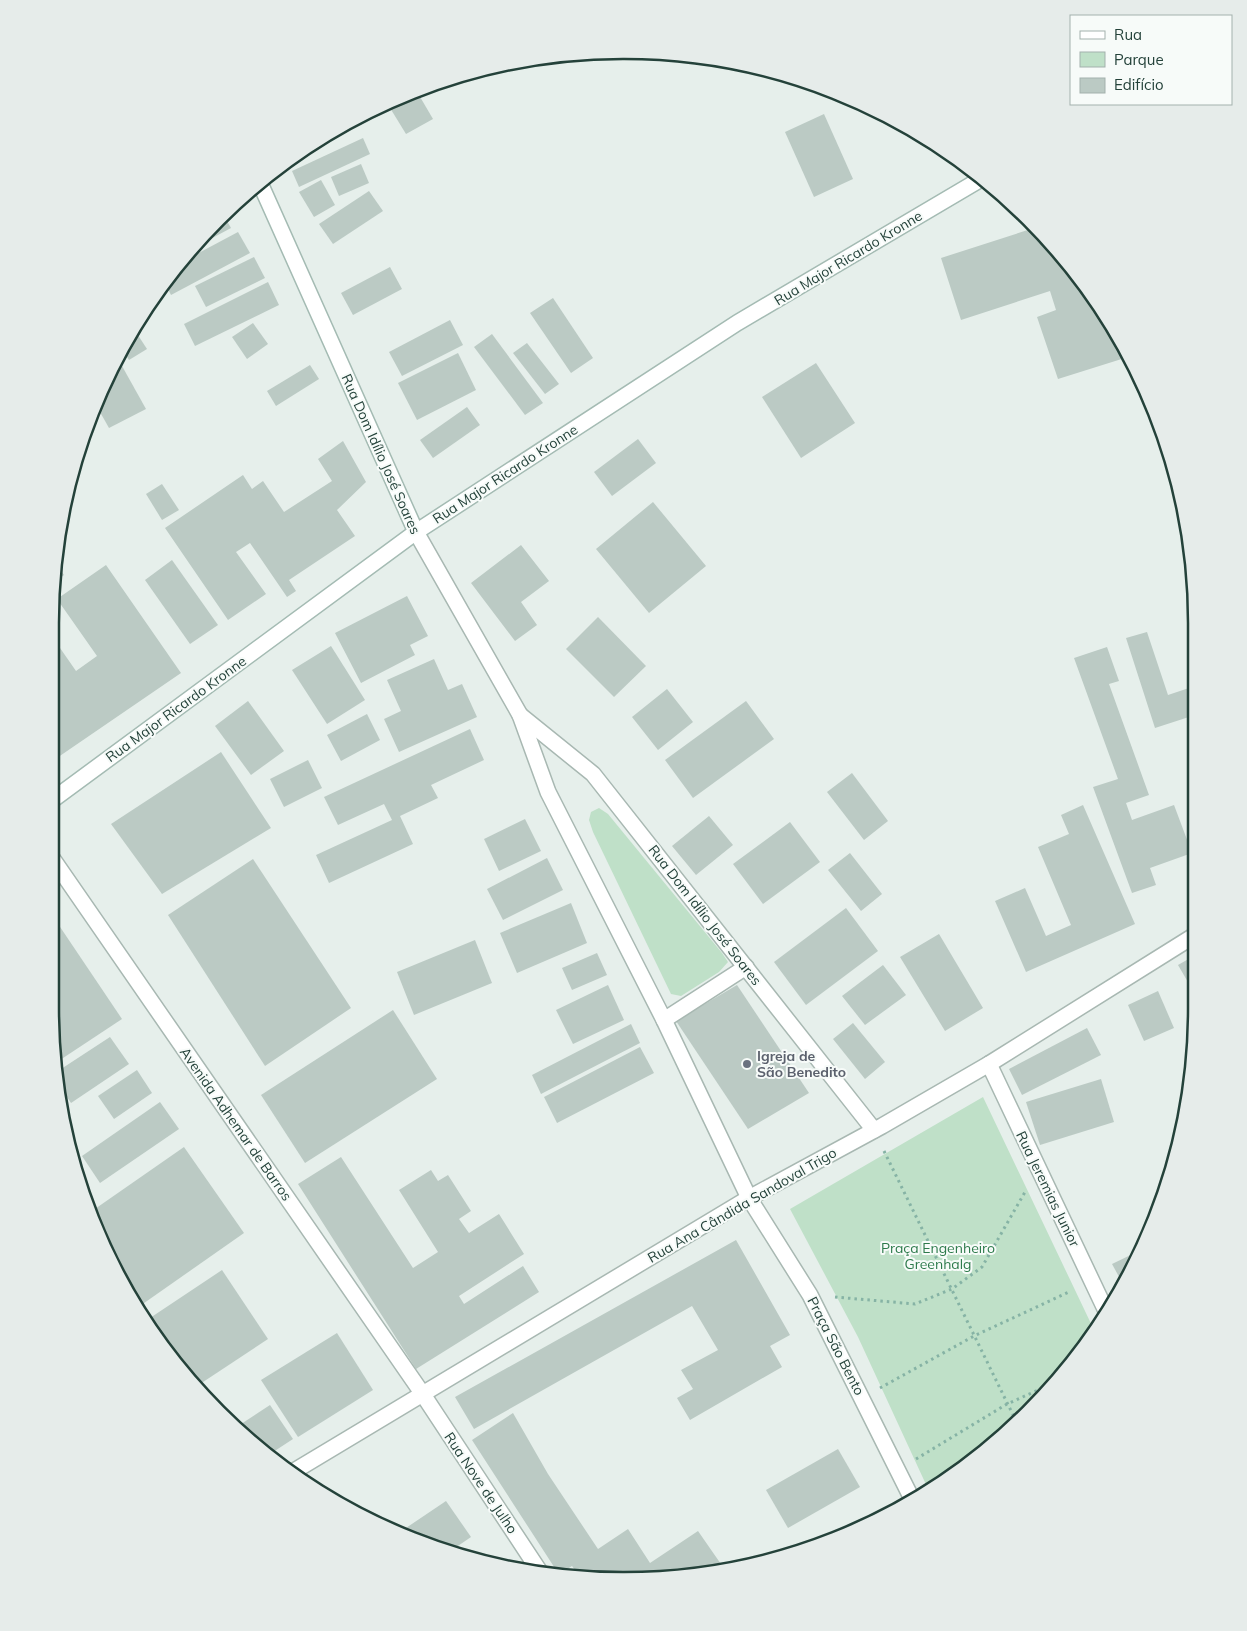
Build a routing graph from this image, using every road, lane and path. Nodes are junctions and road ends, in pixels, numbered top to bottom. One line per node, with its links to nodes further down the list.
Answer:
1 (976, 182): 3 (street, Rua Major Ricardo Kronne)
2 (263, 189): 3 (street, Rua Dom Idílio José Soares)
3 (416, 532): 4 (street, Rua Dom Idílio José Soares); 5 (street, Rua Major Ricardo Kronne)
4 (520, 715): 8 (street, Rua Dom Idílio José Soares); 9 (street, Rua Dom Idílio José Soares)
5 (59, 795)
6 (59, 868): 20 (street, Avenida Adhemar de Barros)
7 (1188, 939): 10 (street, Rua Ana Cândida Sandoval Trigo)
8 (746, 967): 9 (street); 11 (street, Rua Dom Idílio José Soares)
9 (664, 1020): 13 (street, Rua Dom Idílio José Soares)
10 (988, 1064): 11 (street, Rua Ana Cândida Sandoval Trigo); 12 (street, Rua Jeremias Junior)
11 (874, 1130): 13 (street, Rua Ana Cândida Sandoval Trigo); 15 (path)
12 (1038, 1169): 14 (street, Rua Jeremias Junior); 15 (path)
13 (749, 1198): 16 (street, Praça São Bento); 20 (street, Rua Ana Cândida Sandoval Trigo)
14 (1092, 1281): 17 (street, Rua Jeremias Junior); 18 (path)
15 (952, 1289): 16 (path); 18 (path)
16 (810, 1295): 21 (street, Praça São Bento)
17 (1103, 1305)
18 (974, 1336): 21 (path); 22 (path)
19 (1039, 1390): 22 (path)
20 (422, 1393): 24 (street, Rua Ana Cândida Sandoval Trigo); 27 (street, Rua Nove de Julho)
21 (862, 1398): 25 (street, Praça São Bento)
22 (1007, 1404): 23 (path); 25 (path)
23 (1013, 1416)
24 (298, 1469)
25 (898, 1470): 26 (street, Praça São Bento)
26 (910, 1495)
27 (535, 1565)

